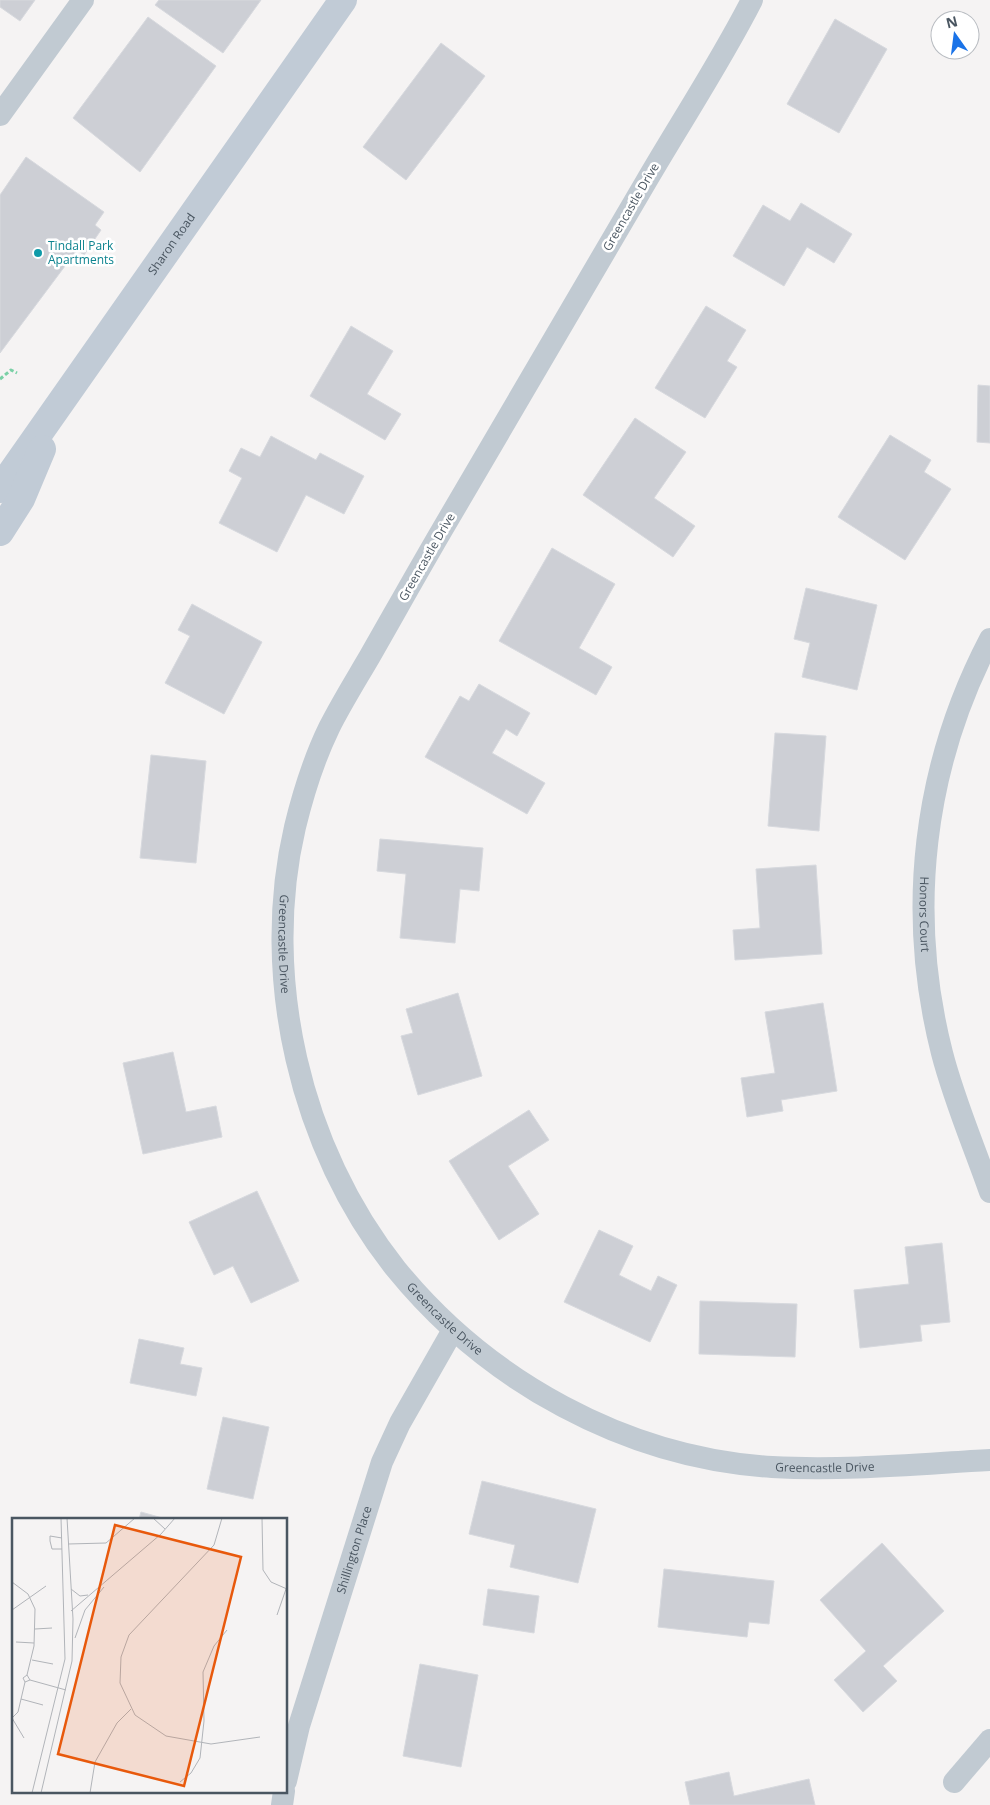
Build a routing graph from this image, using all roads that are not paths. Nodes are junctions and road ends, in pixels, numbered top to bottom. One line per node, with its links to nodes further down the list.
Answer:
1 (83, 0): 4 (street)
2 (343, 0): 5 (main road, Sharon Road)
3 (752, 0): 10 (street, Greencastle Drive)
4 (0, 115)
5 (61, 403): 6 (main road, Sharon Road); 7 (main road)
6 (0, 489)
7 (0, 532)
8 (990, 639): 9 (street, Honors Court)
9 (990, 1192)
10 (453, 1330): 11 (street, Greencastle Drive); 13 (street, Shillington Place)
11 (990, 1460)
12 (990, 1740): 14 (street)
13 (288, 1772)
14 (954, 1782)
15 (284, 1792): 16 (street)
16 (282, 1805)

